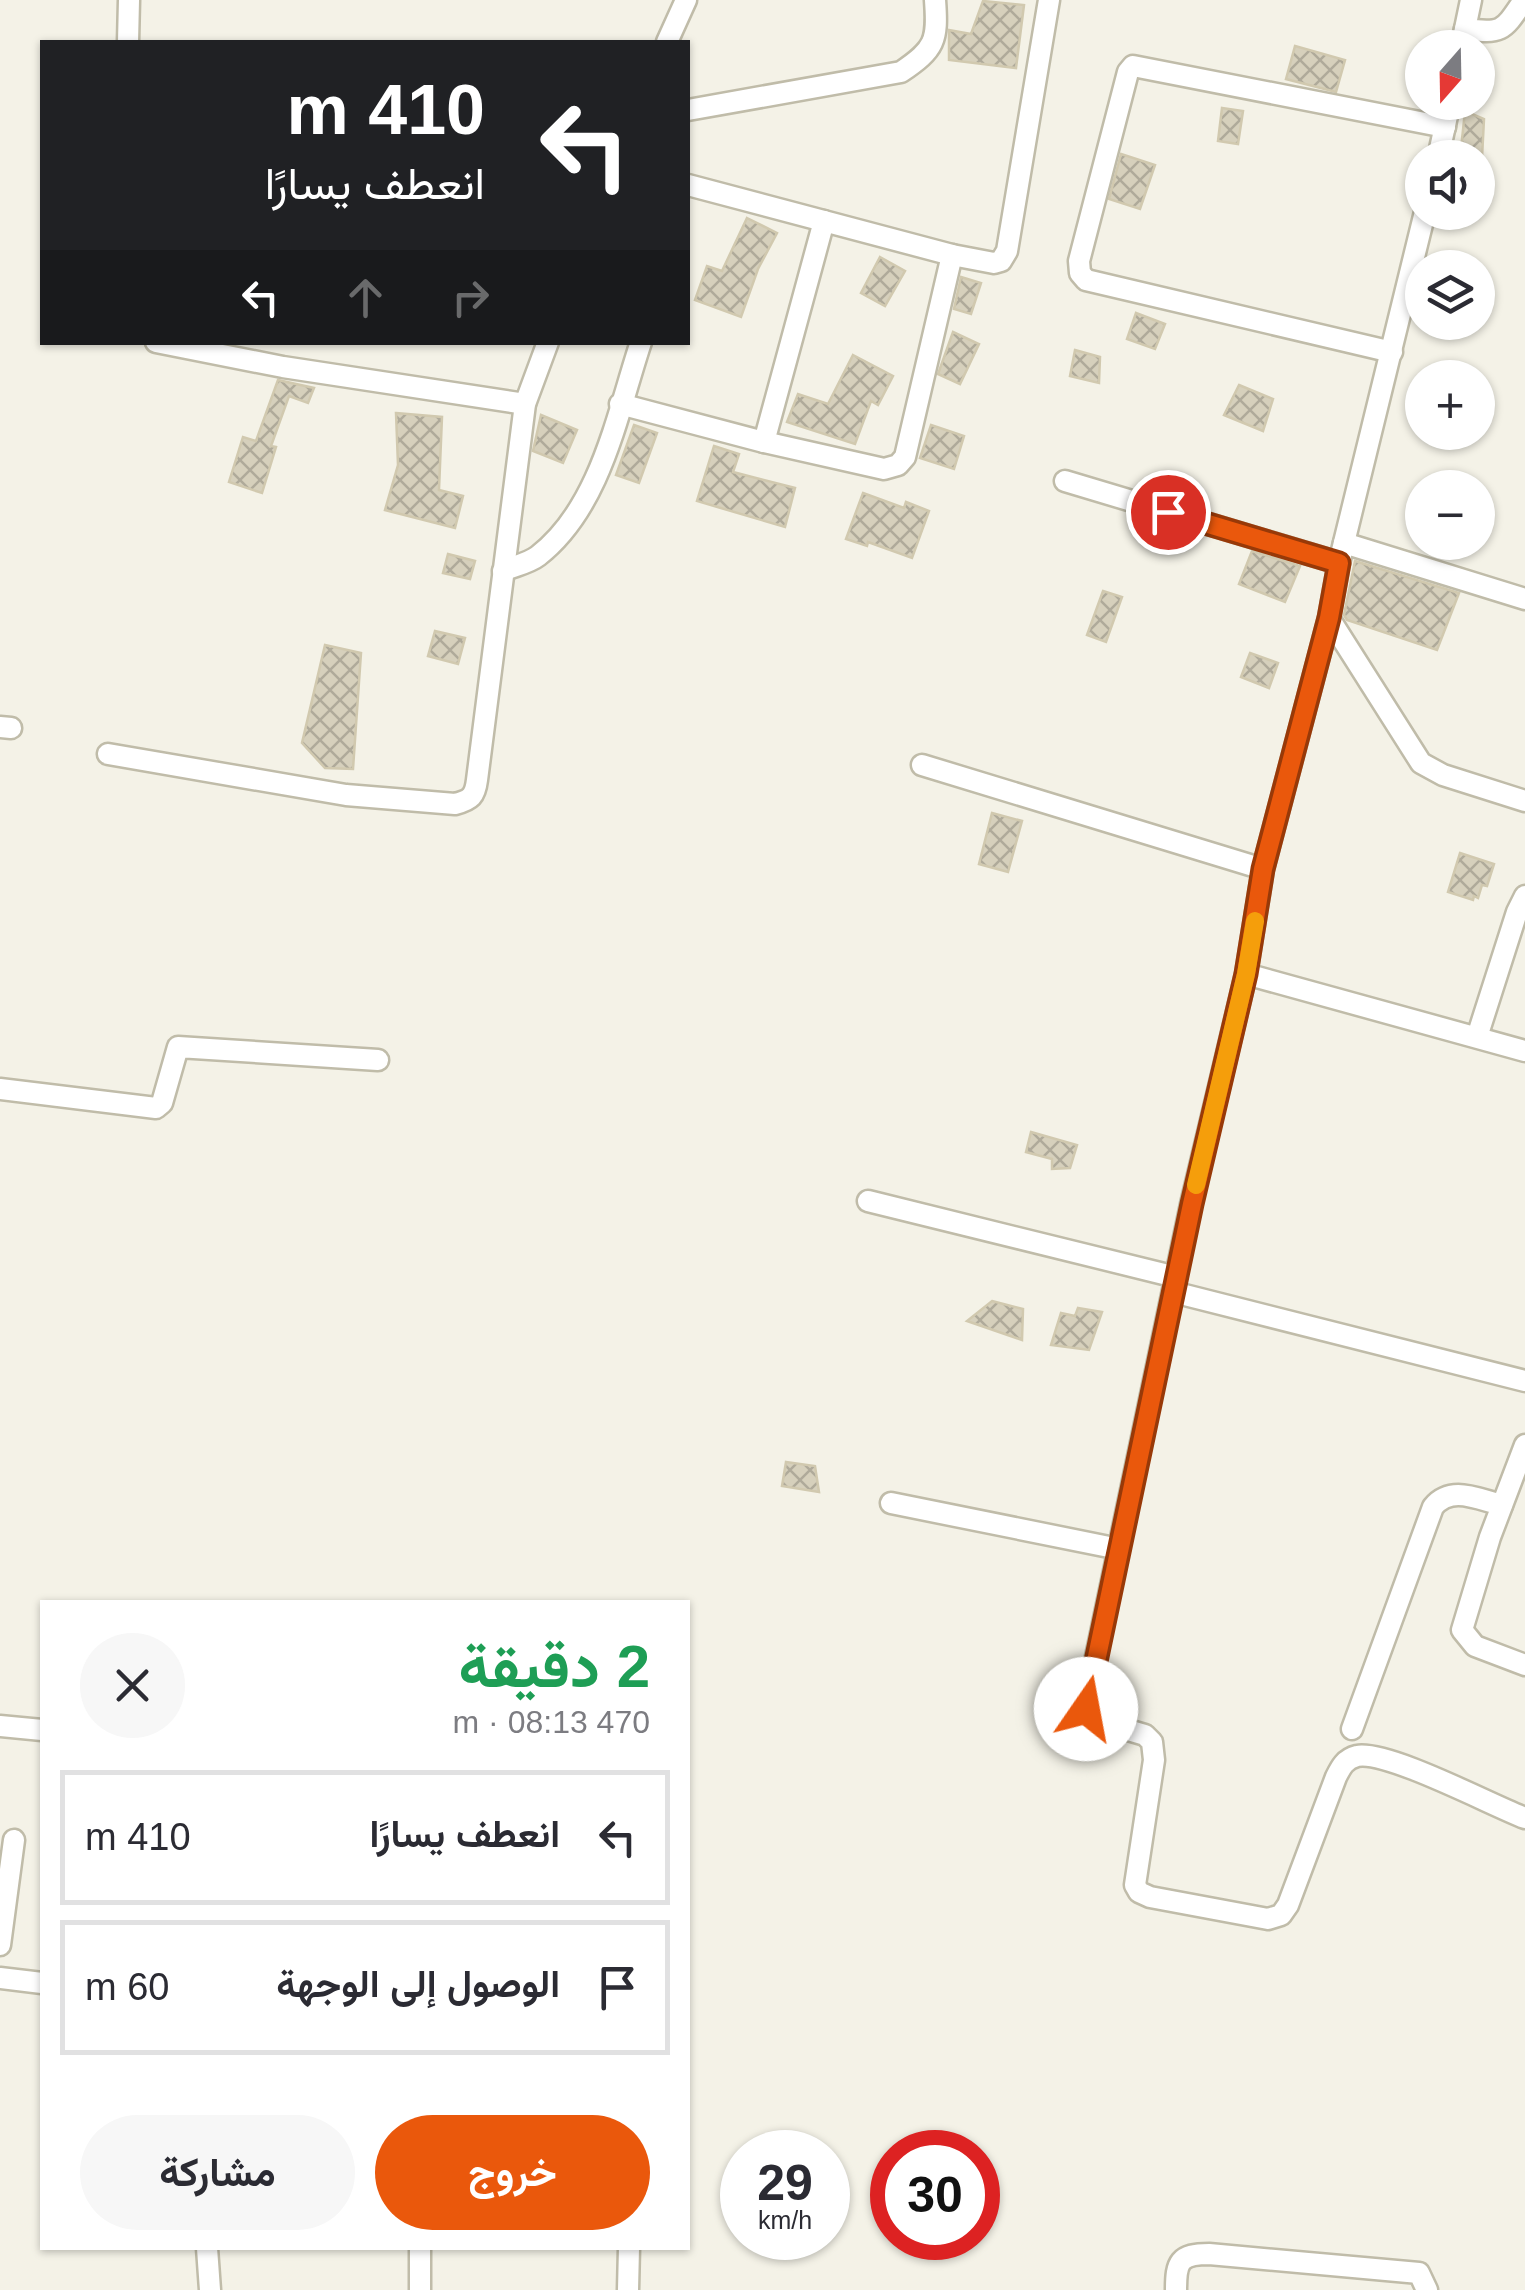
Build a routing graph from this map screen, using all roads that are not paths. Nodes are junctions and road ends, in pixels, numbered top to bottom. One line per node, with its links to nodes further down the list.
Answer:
1 (128, 0): 9 (street)
2 (686, 0): 10 (street)
3 (935, 0): 11 (street)
4 (1049, 0): 18 (street)
5 (1471, 0): 7 (street)
6 (1524, 0): 8 (street)
7 (1465, 30)
8 (1495, 33)
9 (128, 40)
10 (668, 40)
11 (690, 110)
12 (1447, 120): 13 (street)
13 (1445, 128): 14 (street); 22 (street)
14 (1442, 140)
15 (690, 191): 16 (street)
16 (824, 221): 18 (street); 25 (street)
17 (1421, 230): 22 (street)
18 (952, 255): 25 (street)
19 (171, 345): 23 (street)
20 (547, 345): 23 (street)
21 (639, 345): 24 (street)
22 (1392, 352): 27 (street)
23 (525, 404): 28 (street)
24 (620, 404): 25 (street); 28 (street)
25 (764, 442)
26 (1065, 481): 27 (street)
27 (1341, 553): 29 (street); 30 (street)
28 (503, 571): 31 (street)
29 (1525, 599)
30 (1329, 618): 33 (street); 34 (street)
31 (108, 754)
32 (922, 765): 34 (street)
33 (1525, 801)
34 (1263, 869): 36 (street)
35 (1525, 896): 37 (street)
36 (1246, 974): 37 (street); 42 (street)
37 (1477, 1037): 38 (street)
38 (1525, 1051)
39 (378, 1060): 40 (street)
40 (0, 1089)
41 (868, 1201): 42 (street)
42 (1175, 1284): 43 (street); 47 (street)
43 (1525, 1382)
44 (1525, 1446): 46 (street)
45 (890, 1503): 47 (street)
46 (1502, 1505): 48 (street); 50 (street)
47 (1119, 1549): 52 (street)
48 (1525, 1665)
49 (0, 1726): 51 (street)
50 (1352, 1729)
51 (40, 1730)
52 (1525, 1818)
53 (14, 1840): 54 (street)
54 (2, 1914): 55 (street)
55 (0, 1946)
56 (0, 1978): 57 (street)
57 (40, 1984)
58 (208, 2250): 61 (street)
59 (420, 2250): 62 (street)
60 (629, 2250): 63 (street)
61 (210, 2290)
62 (420, 2290)
63 (628, 2290)
64 (1176, 2290): 65 (street)
65 (1426, 2290)

